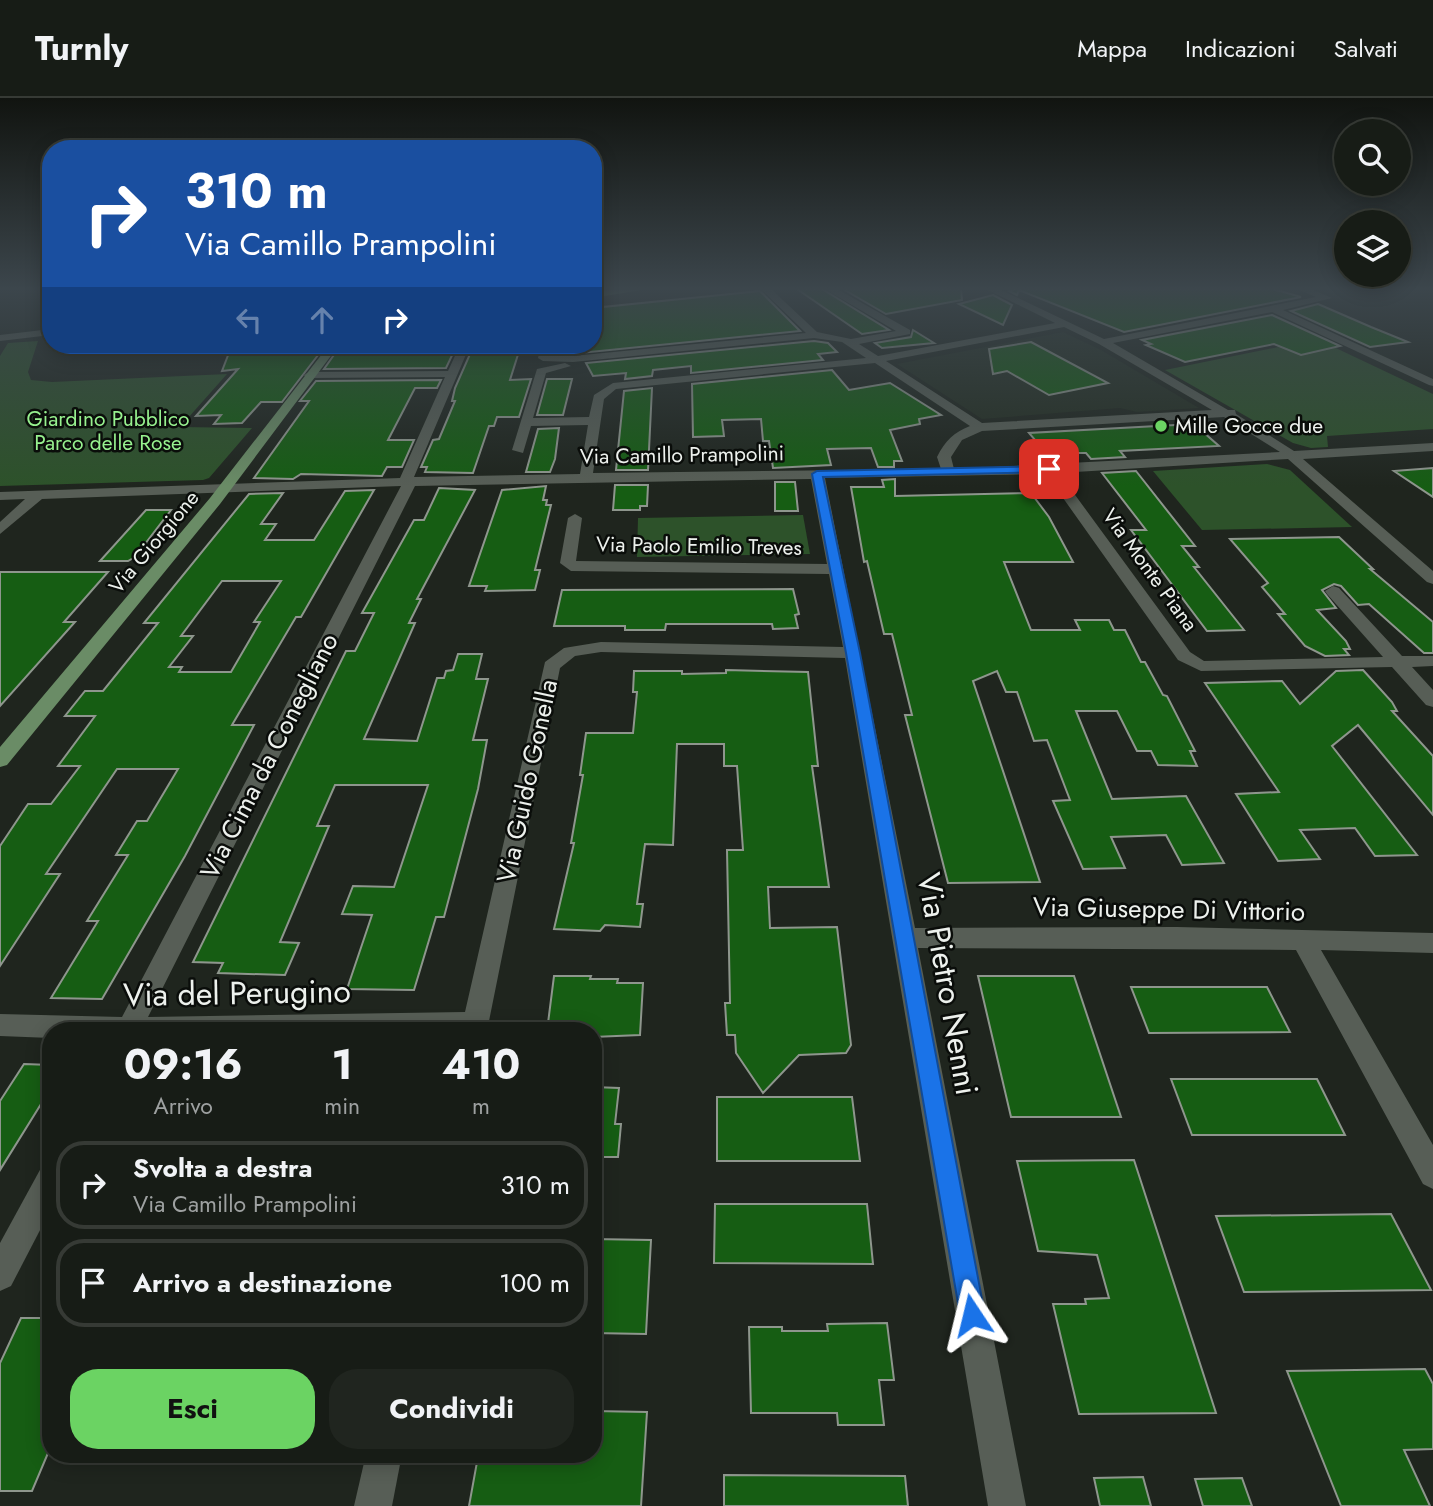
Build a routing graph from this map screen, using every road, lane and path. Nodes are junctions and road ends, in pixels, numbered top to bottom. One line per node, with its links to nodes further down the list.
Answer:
1 (326, 355): 16 (main road, Via Giorgione)
2 (461, 355): 15 (street, Via Cima da Conegliano)
3 (544, 355): 12 (street)
4 (571, 355): 12 (street)
5 (616, 355): 12 (street)
6 (769, 355): 14 (street)
7 (867, 355): 13 (street)
8 (902, 355): 13 (street)
9 (1126, 355): 18 (street)
10 (1372, 355): 17 (street)
11 (672, 356): 20 (street)
12 (573, 359)
13 (874, 360): 14 (street); 21 (street)
14 (780, 369): 19 (street)
15 (453, 374): 16 (street); 29 (street, Via Cima da Conegliano)
16 (309, 375): 30 (main road, Via Giorgione)
17 (1433, 383)
18 (1231, 414): 21 (street); 24 (street)
19 (595, 421): 20 (street); 28 (street)
20 (527, 422): 23 (street)
21 (980, 426): 26 (street)
22 (1433, 447): 24 (street, Via Camillo Prampolini)
23 (518, 450)
24 (1295, 457): 25 (street, Via Camillo Prampolini); 36 (street)
25 (1049, 469): 26 (street, Via Camillo Prampolini); 40 (street, Via Monte Piana)
26 (949, 473): 27 (street, Via Camillo Prampolini)
27 (817, 474): 28 (street, Via Camillo Prampolini); 35 (street, Via Pietro Nenni)
28 (586, 477): 29 (street, Via Camillo Prampolini)
29 (407, 482): 30 (street, Via Camillo Prampolini); 46 (street, Via Cima da Conegliano)
30 (225, 488): 31 (street, Via Camillo Prampolini); 42 (main road, Via Giorgione)
31 (39, 494): 32 (street, Via Camillo Prampolini); 34 (street)
32 (0, 496)
33 (575, 518): 35 (street, Via Paolo Emilio Treves)
34 (0, 530)
35 (836, 569): 38 (street, Via Pietro Nenni)
36 (1433, 579)
37 (1333, 592): 40 (street)
38 (853, 653): 43 (street, Via Pietro Nenni); 47 (street, Via Guido Gonella)
39 (1433, 661): 40 (street, Via Monte Piana)
40 (1399, 662): 41 (street)
41 (1433, 701)
42 (0, 760)
43 (904, 938): 44 (street, Via Giuseppe Di Vittorio); 55 (street, Via Pietro Nenni)
44 (1303, 940): 45 (street, Via Giuseppe Di Vittorio); 50 (street)
45 (1433, 943)
46 (132, 1022)
47 (476, 1022)
48 (0, 1026): 49 (street, Via del Perugino)
49 (42, 1027)
50 (1433, 1174)
51 (42, 1195): 52 (street)
52 (0, 1275)
53 (382, 1463): 54 (street)
54 (373, 1506)
55 (1007, 1506)

